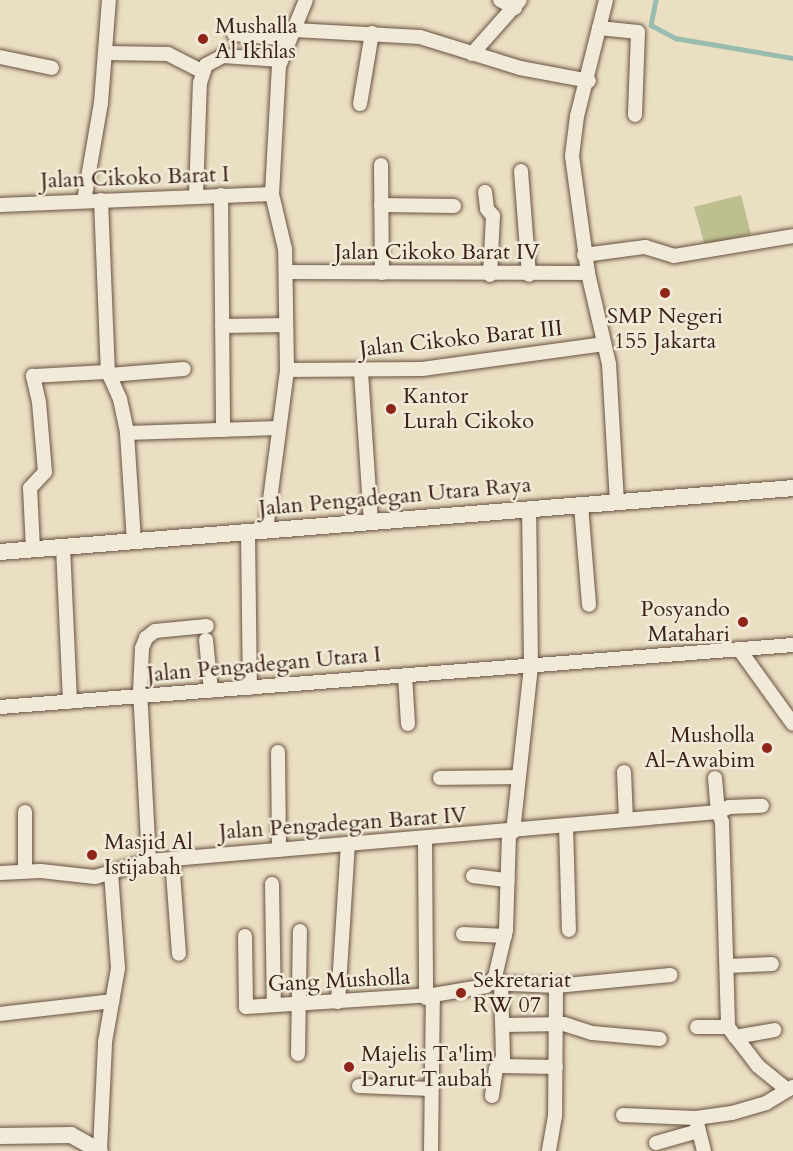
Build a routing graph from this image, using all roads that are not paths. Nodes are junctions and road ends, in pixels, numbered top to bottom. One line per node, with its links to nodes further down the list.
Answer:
1 (109, 0): 10 (street)
2 (306, 0): 9 (street)
3 (500, 0): 5 (street)
4 (606, 0): 6 (street)
5 (517, 4): 11 (street)
6 (598, 28): 16 (street); 18 (street)
7 (372, 33): 9 (street); 11 (street); 17 (street)
8 (234, 34): 9 (street)
9 (291, 34): 13 (street)
10 (106, 52): 15 (street); 26 (street)
11 (472, 54): 16 (street)
12 (0, 57): 14 (street)
13 (280, 60): 15 (street); 22 (street)
14 (52, 68)
15 (203, 72): 23 (street)
16 (589, 81): 31 (street)
17 (360, 104)
18 (635, 115)
19 (381, 165): 28 (street)
20 (521, 171): 36 (street)
21 (485, 192): 35 (street)
22 (272, 194): 24 (street, Jalan Cikoko Barat I); 32 (street)
23 (196, 195): 24 (street, Jalan Cikoko Barat I); 25 (street, Jalan Cikoko Barat I)
24 (221, 195): 38 (street)
25 (101, 200): 26 (street, Jalan Cikoko Barat I); 43 (street)
26 (84, 201): 27 (street, Jalan Cikoko Barat I)
27 (0, 205)
28 (381, 206): 29 (street); 33 (street)
29 (454, 206)
30 (793, 236): 31 (street)
31 (584, 255): 34 (street)
32 (286, 272): 33 (street, Jalan Cikoko Barat IV); 37 (street)
33 (382, 273): 35 (street, Jalan Cikoko Barat IV)
34 (588, 273): 36 (street, Jalan Cikoko Barat IV); 39 (street)
35 (490, 275): 36 (street, Jalan Cikoko Barat IV)
36 (529, 275)
37 (286, 325): 38 (street); 41 (street)
38 (222, 326): 45 (street)
39 (603, 344): 42 (street, Jalan Cikoko Barat III); 48 (street)
40 (184, 369): 43 (street)
41 (287, 370): 42 (street, Jalan Cikoko Barat III); 44 (street)
42 (361, 372): 51 (street)
43 (109, 374): 46 (street); 56 (street)
44 (278, 428): 45 (street); 52 (street)
45 (223, 430): 46 (street)
46 (127, 433): 54 (street)
47 (793, 488): 48 (street, Jalan Pengadegan Utara Raya)
48 (617, 502): 49 (street, Jalan Pengadegan Utara Raya)
49 (581, 505): 50 (street, Jalan Pengadegan Utara Raya); 58 (street)
50 (529, 509): 51 (street, Jalan Pengadegan Utara Raya); 61 (street)
51 (371, 522): 52 (street, Jalan Pengadegan Utara Raya)
52 (266, 530): 53 (street, Jalan Pengadegan Utara Raya)
53 (248, 532): 54 (street, Jalan Pengadegan Utara Raya); 63 (street)
54 (134, 541): 55 (street, Jalan Pengadegan Utara Raya)
55 (63, 547): 56 (street, Jalan Pengadegan Utara Raya); 66 (street)
56 (33, 549): 57 (street, Jalan Pengadegan Utara Raya)
57 (0, 552)
58 (589, 605)
59 (793, 645): 60 (street, Jalan Pengadegan Utara I)
60 (739, 649): 61 (street, Jalan Pengadegan Utara I); 69 (street)
61 (531, 665): 62 (street, Jalan Pengadegan Utara I); 72 (street)
62 (405, 675): 63 (street, Jalan Pengadegan Utara I); 68 (street)
63 (250, 687): 64 (street, Jalan Pengadegan Utara I)
64 (211, 691): 65 (street, Jalan Pengadegan Utara I); 65 (street)
65 (141, 696): 66 (street, Jalan Pengadegan Utara I); 85 (street)
66 (70, 702): 67 (street, Jalan Pengadegan Utara I)
67 (0, 707)
68 (408, 724)
69 (793, 724)
70 (278, 752): 83 (street)
71 (624, 772): 78 (street)
72 (517, 777): 73 (street); 80 (street)
73 (440, 778)
74 (715, 778): 77 (street)
75 (762, 806): 77 (street, Jalan Pengadegan Barat IV)
76 (25, 812): 86 (street)
77 (718, 812): 78 (street, Jalan Pengadegan Barat IV); 99 (street)
78 (626, 820): 79 (street, Jalan Pengadegan Barat IV)
79 (566, 825): 80 (street, Jalan Pengadegan Barat IV); 92 (street)
80 (511, 832): 81 (street, Jalan Pengadegan Barat IV); 90 (street)
81 (425, 839): 82 (street, Jalan Pengadegan Barat IV); 103 (street)
82 (348, 845): 83 (street, Jalan Pengadegan Barat IV); 105 (street)
83 (279, 850): 84 (street, Jalan Pengadegan Barat IV)
84 (172, 859): 85 (street, Jalan Pengadegan Barat IV); 97 (street)
85 (149, 861): 88 (street, Jalan Pengadegan Barat IV)
86 (25, 872): 87 (street, Jalan Pengadegan Barat IV); 88 (street, Jalan Pengadegan Barat IV)
87 (0, 873)
88 (111, 873): 104 (street)
89 (473, 876): 90 (street)
90 (508, 880): 96 (street)
91 (272, 884): 107 (street)
92 (569, 930)
93 (300, 931): 106 (street)
94 (463, 934): 96 (street)
95 (245, 936): 107 (street, Gang Musholla)
96 (505, 936): 101 (street)
97 (179, 954)
98 (772, 963): 99 (street)
99 (727, 966): 113 (street)
100 (670, 975): 102 (street, Gang Musholla)
101 (496, 984): 102 (street, Gang Musholla); 103 (street, Gang Musholla); 110 (street)
102 (556, 986): 109 (street)
103 (429, 997): 105 (street, Gang Musholla); 120 (street)
104 (112, 1001): 108 (street); 126 (street)
105 (338, 1002): 106 (street, Gang Musholla)
106 (299, 1004): 107 (street, Gang Musholla); 115 (street)
107 (274, 1005)
108 (0, 1014)
109 (556, 1024): 110 (street); 114 (street); 117 (street)
110 (504, 1025): 116 (street)
111 (697, 1027): 113 (street)
112 (774, 1029): 113 (street)
113 (732, 1032): 119 (street)
114 (660, 1039)
115 (298, 1054)
116 (500, 1066): 117 (street); 121 (street)
117 (556, 1067): 128 (street)
118 (358, 1086): 120 (street)
119 (790, 1088): 123 (street)
120 (431, 1089): 127 (street)
121 (492, 1096)
122 (623, 1115): 123 (street)
123 (697, 1124): 125 (street); 129 (street)
124 (0, 1136): 126 (street)
125 (656, 1143)
126 (100, 1151)
127 (431, 1151)
128 (549, 1151)
129 (704, 1151)

